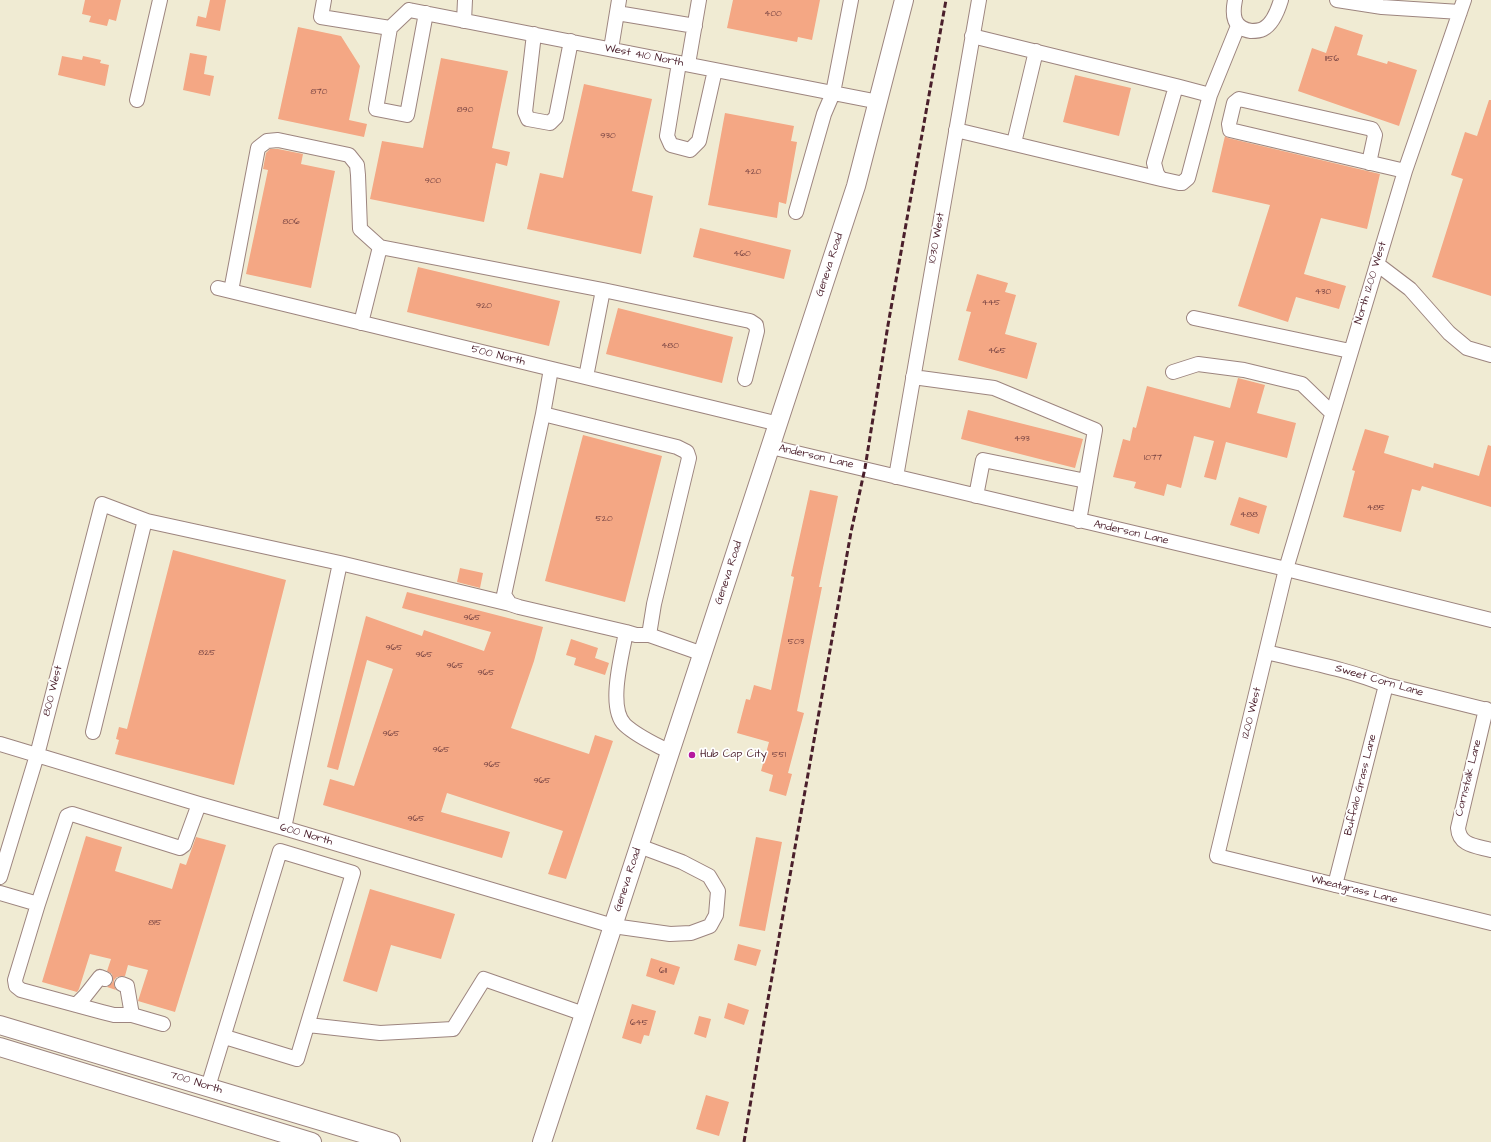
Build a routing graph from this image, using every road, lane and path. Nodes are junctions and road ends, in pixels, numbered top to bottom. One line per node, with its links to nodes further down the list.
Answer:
1 (160, 0): 30 (street)
2 (324, 0): 19 (street)
3 (465, 0): 16 (street)
4 (699, 0): 17 (street)
5 (851, 0): 28 (street)
6 (904, 0): 31 (main road, Geneva Road)
7 (979, 0): 21 (street, 1030 West)
8 (1235, 0): 18 (street)
9 (1281, 0): 18 (street)
10 (1337, 0): 11 (street)
11 (1382, 4): 14 (street)
12 (410, 5): 15 (street, West 410 North); 19 (street)
13 (618, 6): 17 (street); 23 (street)
14 (1462, 6): 35 (street, North 1200 West)
15 (426, 13): 16 (street, West 410 North); 19 (street)
16 (464, 21): 20 (street, West 410 North)
17 (695, 26): 25 (street)
18 (1238, 26): 29 (street)
19 (390, 28)
20 (534, 34): 22 (street, West 410 North); 22 (street)
21 (972, 36): 24 (street); 32 (street, 1030 West)
22 (571, 41): 23 (street, West 410 North)
23 (611, 49): 25 (street, West 410 North)
24 (1036, 51): 27 (street); 33 (street)
25 (684, 63): 26 (street, West 410 North); 26 (street)
26 (715, 70): 28 (street, West 410 North)
27 (1176, 86): 29 (street); 36 (street)
28 (833, 93): 31 (street, West 410 North); 37 (street)
29 (1210, 95): 36 (street)
30 (137, 100)
31 (879, 102): 54 (main road, Geneva Road)
32 (956, 130): 33 (street); 50 (street, 1030 West)
33 (1014, 143): 36 (street)
34 (1369, 163): 34 (street); 35 (street)
35 (1405, 171): 39 (street, North 1200 West)
36 (1161, 179)
37 (796, 212)
38 (380, 247): 41 (street); 42 (street); 44 (street)
39 (1376, 264): 45 (street, North 1200 West); 46 (street)
40 (218, 288): 42 (street, 500 North)
41 (603, 290): 49 (street); 51 (street)
42 (231, 291): 44 (street, 500 North)
43 (1194, 318): 45 (street)
44 (361, 323): 47 (street, 500 North)
45 (1350, 351): 52 (street, North 1200 West)
46 (1491, 355)
47 (551, 369): 49 (street, 500 North); 53 (street)
48 (1173, 372): 52 (street)
49 (586, 377): 54 (street, 500 North)
50 (913, 377): 56 (street, 1030 West); 57 (street)
51 (745, 379)
52 (1332, 413): 62 (street, North 1200 West)
53 (543, 414): 63 (street); 66 (street)
54 (779, 424): 55 (main road, Geneva Road)
55 (771, 446): 56 (street, Anderson Lane); 68 (main road, Geneva Road)
56 (896, 477): 58 (street, Anderson Lane)
57 (1086, 481): 58 (street); 60 (street)
58 (976, 496): 60 (street, Anderson Lane)
59 (147, 521): 61 (street); 71 (street); 74 (street, 800 West)
60 (1079, 521): 62 (street, Anderson Lane)
61 (340, 563): 63 (street); 76 (street)
62 (1286, 569): 64 (street, Anderson Lane); 67 (street, 1200 West)
63 (510, 604): 65 (street)
64 (1491, 620)
65 (626, 632): 66 (street); 73 (street)
66 (648, 635): 68 (street)
67 (1266, 652): 69 (street, Sweet Corn Lane); 79 (street, 1200 West)
68 (702, 654): 73 (main road, Geneva Road)
69 (1386, 685): 70 (street, Sweet Corn Lane); 81 (street, Buffalo Grass Lane)
70 (1488, 710): 78 (street, Cornstalk Lane)
71 (93, 732)
72 (0, 744): 74 (street, 600 North)
73 (670, 752): 77 (main road, Geneva Road)
74 (37, 755): 75 (street, 600 North); 80 (street, 800 West)
75 (199, 804): 76 (street, 600 North); 83 (street)
76 (284, 828): 85 (street, 600 North)
77 (639, 846): 85 (main road, Geneva Road); 85 (street, 600 North)
78 (1491, 850)
79 (1217, 856): 81 (street, Wheatgrass Lane)
80 (0, 877)
81 (1335, 885): 84 (street, Wheatgrass Lane)
82 (0, 893): 83 (street)
83 (38, 904): 88 (street)
84 (1491, 923)
85 (613, 926): 89 (main road, Geneva Road)
86 (105, 979): 88 (street)
87 (122, 984): 90 (street)
88 (76, 1005): 90 (street)
89 (584, 1014): 92 (street); 99 (main road, Geneva Road)
90 (132, 1015): 91 (street)
91 (163, 1024)
92 (308, 1024): 94 (street); 94 (street)
93 (0, 1025): 96 (main road, 700 North)
94 (225, 1037): 96 (street)
95 (0, 1048): 97 (main road, 700 North)
96 (208, 1087): 98 (main road, 700 North)
97 (312, 1142)
98 (391, 1142)
99 (542, 1142)

